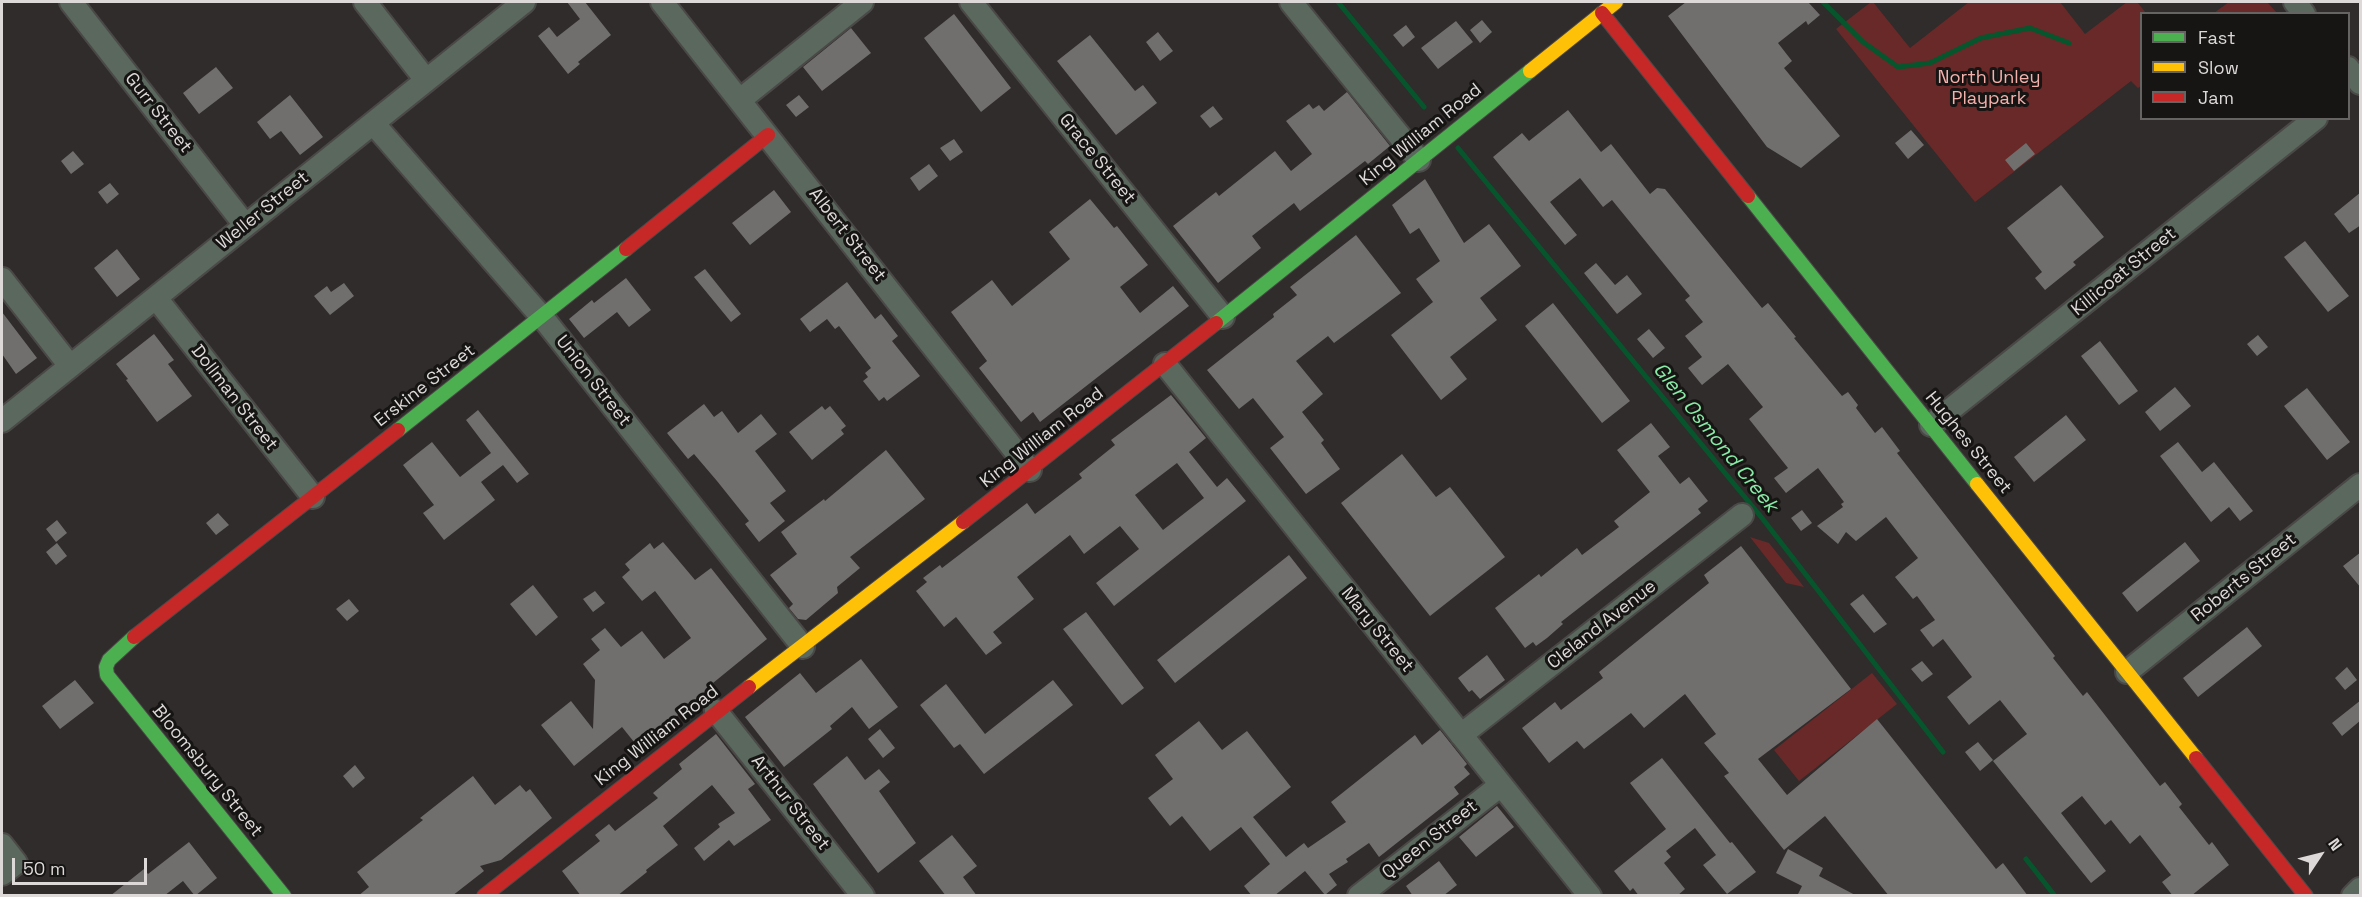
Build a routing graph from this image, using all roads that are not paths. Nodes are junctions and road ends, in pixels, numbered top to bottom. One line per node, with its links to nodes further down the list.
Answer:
1 (71, 2): 18 (street, Gurr Street)
2 (365, 2): 11 (street)
3 (524, 2): 11 (street, Weller Street)
4 (662, 2): 13 (street, Albert Street)
5 (862, 2): 13 (street)
6 (971, 2): 22 (street, Grace Street)
7 (1291, 2): 17 (street)
8 (1616, 2): 9 (street, King William Road)
9 (1602, 12): 17 (street, King William Road); 26 (street, Hughes Street)
10 (2350, 69): 12 (street)
11 (426, 80): 15 (street, Weller Street)
12 (2361, 83)
13 (740, 100): 16 (street, Albert Street)
14 (2313, 120): 26 (street, Killicoat Street)
15 (373, 123): 18 (street, Weller Street); 21 (street, Union Street)
16 (768, 135): 21 (street, Erskine Street); 27 (street, Albert Street)
17 (1419, 160): 22 (street, King William Road)
18 (245, 225): 20 (street, Weller Street)
19 (2, 279): 24 (street)
20 (156, 298): 24 (street, Weller Street); 29 (street, Dollman Street)
21 (542, 317): 29 (street, Erskine Street); 31 (street, Union Street)
22 (1223, 317): 23 (street, King William Road)
23 (1165, 364): 27 (street, King William Road); 35 (street, Mary Street)
24 (70, 366): 25 (street, Weller Street)
25 (2, 421)
26 (1931, 425): 33 (street, Hughes Street)
27 (1030, 470): 31 (street, King William Road)
28 (2361, 485): 33 (street, Roberts Street)
29 (313, 497): 32 (street, Erskine Street)
30 (1742, 515): 35 (street, Cleland Avenue)
31 (803, 647): 34 (street, King William Road)
32 (106, 667): 41 (street, Bloomsbury Street)
33 (2127, 672): 45 (street, Hughes Street)
34 (716, 711): 40 (street, King William Road); 42 (street, Arthur Street)
35 (1461, 735): 36 (street, Mary Street)
36 (1501, 785): 43 (street, Queen Street); 44 (street, Mary Street)
37 (2, 845): 38 (street)
38 (2, 874)
39 (2361, 889): 46 (street)
40 (491, 893)
41 (284, 896)
42 (863, 896)
43 (1359, 896)
44 (1590, 896)
45 (2306, 896)
46 (2353, 896)

